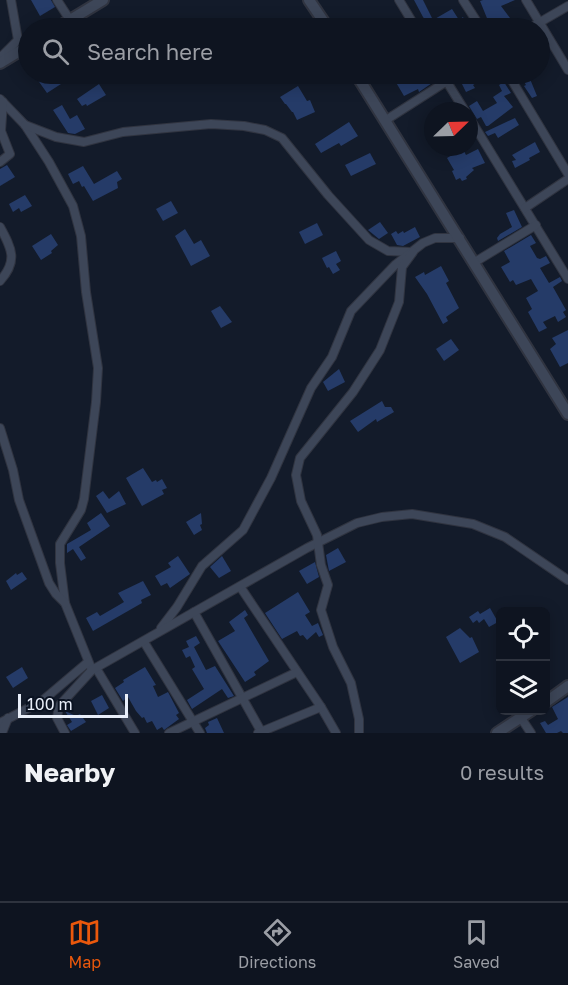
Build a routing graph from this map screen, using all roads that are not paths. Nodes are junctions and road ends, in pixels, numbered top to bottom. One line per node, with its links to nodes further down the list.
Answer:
1 (11, 0): 18 (street)
2 (57, 0): 9 (street)
3 (103, 0): 10 (street)
4 (309, 0): 11 (street)
5 (399, 0): 12 (street)
6 (463, 0): 13 (street)
7 (526, 0): 14 (street)
8 (568, 6): 15 (street)
9 (68, 18)
10 (75, 18)
11 (321, 18)
12 (410, 18)
13 (475, 18)
14 (537, 18)
15 (547, 18)
16 (550, 39): 20 (street)
17 (18, 52): 19 (street)
18 (0, 58)
19 (0, 63)
20 (568, 70)
21 (363, 84): 27 (street)
22 (435, 84): 27 (street)
23 (448, 84): 26 (street)
24 (514, 84): 31 (street)
25 (2, 100): 28 (street); 30 (street)
26 (459, 102)
27 (386, 120): 36 (street)
28 (25, 125): 37 (street); 46 (street)
29 (478, 132): 33 (street)
30 (0, 162)
31 (568, 174)
32 (568, 179): 33 (street)
33 (525, 208): 34 (street)
34 (536, 225): 38 (street); 39 (street)
35 (0, 227): 40 (street)
36 (460, 238): 37 (street); 38 (street)
37 (413, 252): 43 (street); 48 (street)
38 (475, 262): 41 (street)
39 (568, 279)
40 (0, 281)
41 (566, 408)
42 (0, 428): 46 (street)
43 (317, 544): 44 (street); 45 (street); 68 (street)
44 (568, 580)
45 (241, 588): 47 (street); 51 (street)
46 (65, 603): 50 (street)
47 (194, 612): 48 (street); 53 (street)
48 (158, 633): 49 (street)
49 (144, 642): 50 (street); 59 (street)
50 (92, 667): 57 (street); 63 (street); 64 (street)
51 (297, 672): 53 (street); 55 (street)
52 (568, 687): 54 (street)
53 (242, 698): 59 (street); 61 (street)
54 (550, 699)
55 (321, 707): 61 (street); 67 (street)
56 (526, 715): 58 (street)
57 (8, 718): 60 (street); 62 (street)
58 (521, 718): 69 (street); 70 (street)
59 (193, 722): 65 (street); 66 (street)
60 (0, 723)
61 (260, 732)
62 (2, 733)
63 (65, 733)
64 (135, 733)
65 (169, 733)
66 (200, 733)
67 (336, 733)
68 (359, 733)
69 (497, 733)
70 (531, 733)

